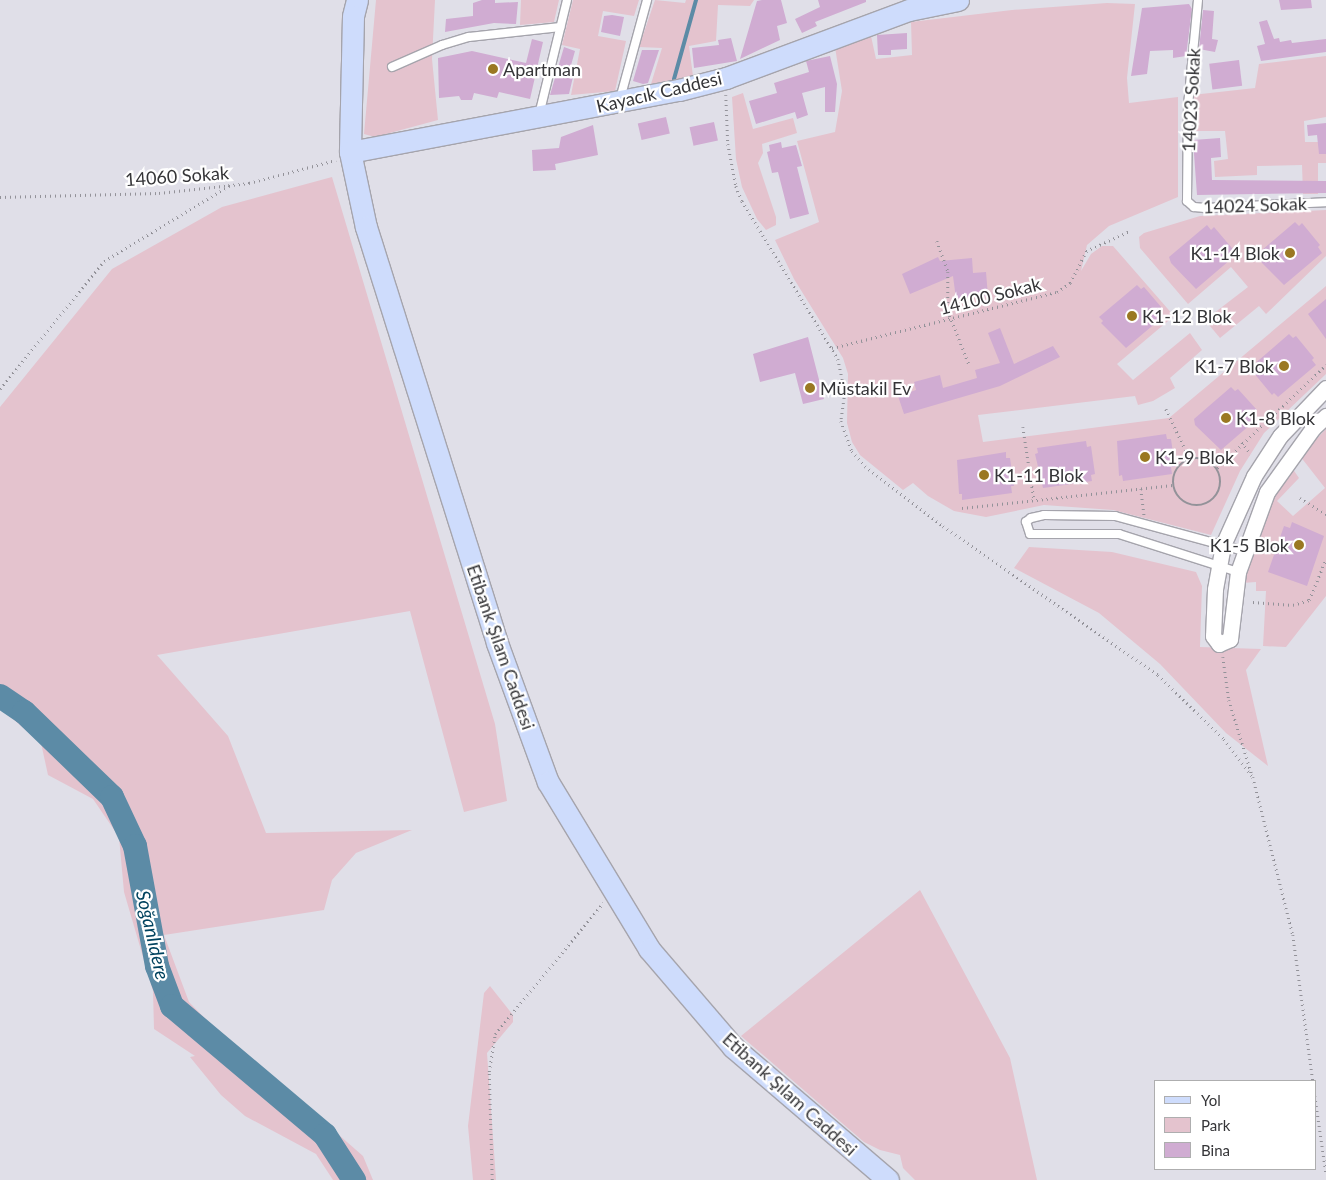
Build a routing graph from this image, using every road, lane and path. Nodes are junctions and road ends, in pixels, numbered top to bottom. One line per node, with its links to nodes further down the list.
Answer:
1 (357, 0): 13 (street, Etibank Şılam Caddesi)
2 (567, 0): 8 (lane)
3 (647, 0): 11 (lane)
4 (933, 0): 7 (street)
5 (958, 0): 7 (street, Kayacık Caddesi)
6 (1198, 0): 16 (lane, 14023 Sokak)
7 (908, 5): 10 (street, Kayacık Caddesi)
8 (560, 27): 9 (lane); 12 (lane)
9 (392, 67)
10 (726, 78): 11 (street, Kayacık Caddesi); 21 (path)
11 (618, 103): 12 (street, Kayacık Caddesi)
12 (539, 118): 13 (street, Kayacık Caddesi)
13 (350, 152): 14 (path, 14060 Sokak); 46 (street, Etibank Şılam Caddesi)
14 (229, 185): 15 (path, 14060 Sokak); 25 (path)
15 (0, 197)
16 (1187, 201): 17 (lane, 14024 Sokak)
17 (1326, 202)
18 (1130, 231): 20 (path, 14100 Sokak)
19 (937, 241): 20 (path)
20 (951, 319): 21 (path, 14100 Sokak); 22 (path)
21 (832, 348): 45 (path)
22 (970, 364)
23 (1326, 365): 30 (path)
24 (1326, 388): 38 (street)
25 (0, 389)
26 (1166, 409): 29 (path)
27 (1326, 416): 39 (street)
28 (1023, 427): 34 (path)
29 (1190, 459): 30 (path); 31 (path)
30 (1217, 468): 31 (path)
31 (1173, 485): 32 (path)
32 (1141, 489): 34 (path); 37 (path)
33 (1300, 498): 36 (path)
34 (1034, 500): 35 (path)
35 (962, 508)
36 (1326, 514)
37 (1146, 523): 38 (lane); 41 (lane)
38 (1223, 545): 39 (lane); 41 (street)
39 (1244, 551): 42 (street)
40 (1326, 559): 43 (path)
41 (1219, 566): 42 (lane); 44 (street)
42 (1238, 572): 44 (street)
43 (1253, 602)
44 (1222, 645): 45 (path)
45 (1253, 777): 47 (path)
46 (614, 890): 50 (path); 51 (street, Etibank Şılam Caddesi)
47 (1313, 1080)
48 (1316, 1103): 49 (path)
49 (1326, 1172)
50 (492, 1180)
51 (888, 1180)

